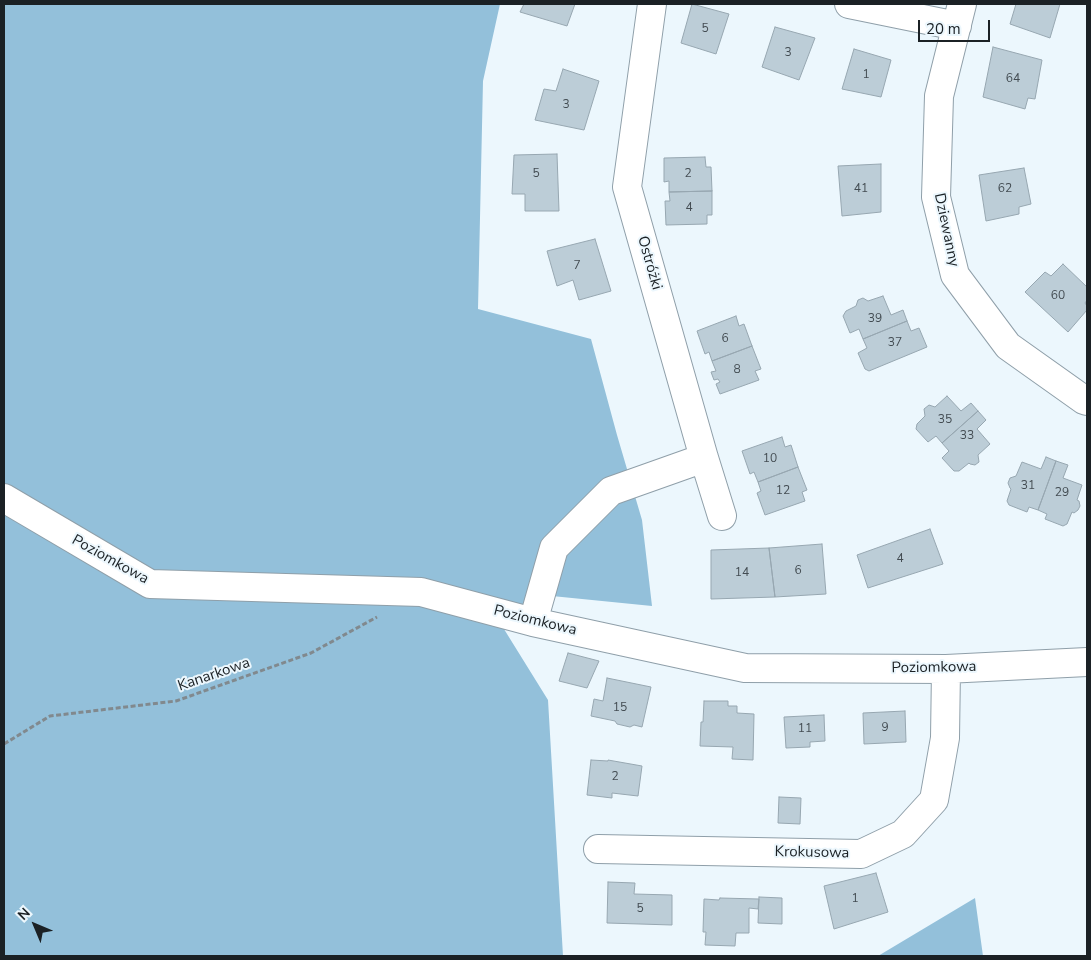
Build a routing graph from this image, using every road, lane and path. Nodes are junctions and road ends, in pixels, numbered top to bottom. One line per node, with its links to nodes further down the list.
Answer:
1 (652, 4): 5 (street, Ostróżki)
2 (849, 4): 3 (street)
3 (959, 15): 4 (street, Dziewanny)
4 (1087, 401)
5 (704, 458): 7 (street, Ostróżki); 9 (street)
6 (4, 498): 9 (street, Poziomkowa)
7 (722, 516)
8 (383, 614): 12 (path, Kanarkowa)
9 (533, 622): 11 (street, Poziomkowa)
10 (1087, 662): 11 (street, Poziomkowa)
11 (946, 669): 13 (street, Krokusowa)
12 (4, 744)
13 (598, 849)

